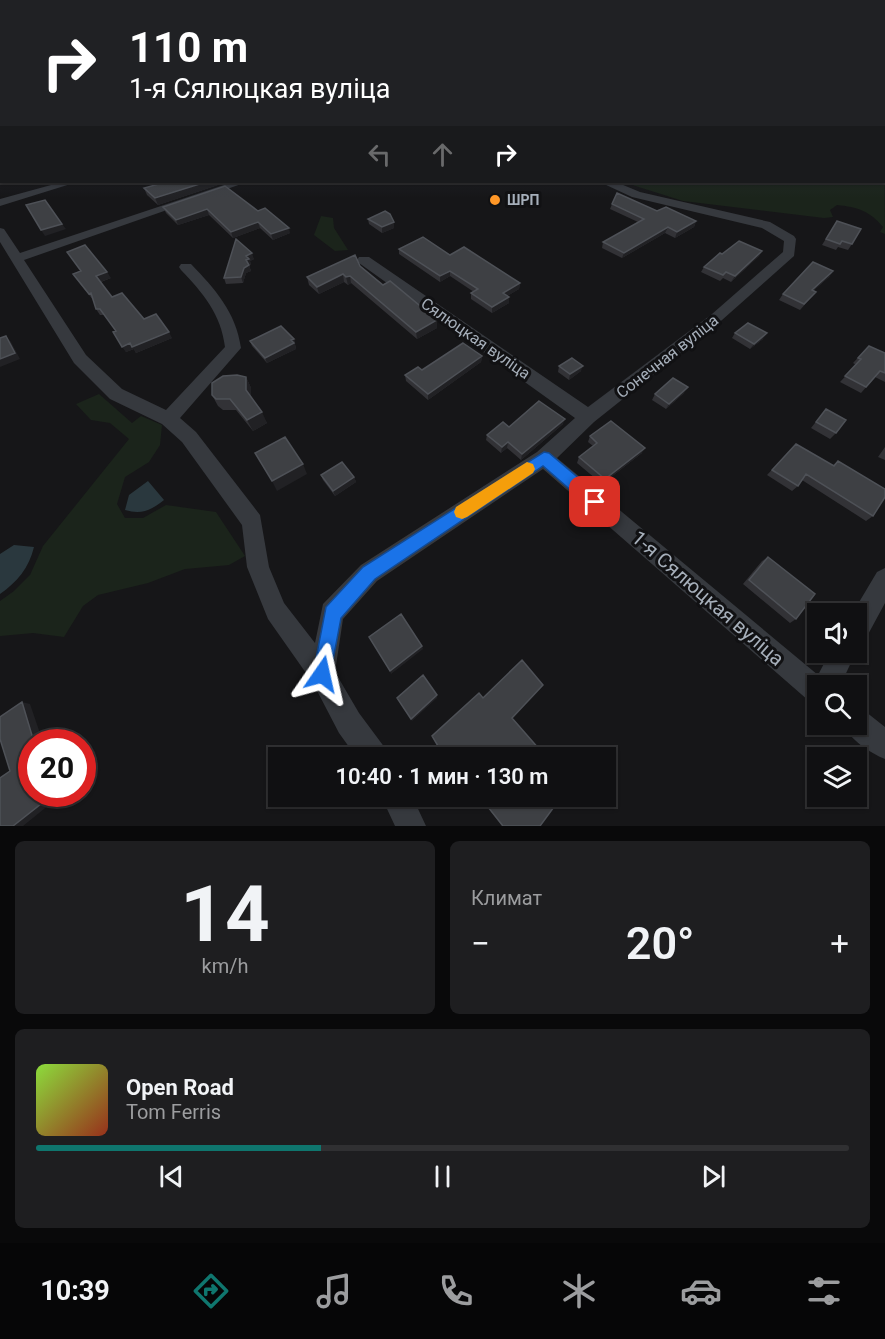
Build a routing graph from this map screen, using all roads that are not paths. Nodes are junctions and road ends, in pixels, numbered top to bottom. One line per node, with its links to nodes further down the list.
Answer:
1 (69, 183): 4 (street)
2 (239, 183): 6 (street)
3 (610, 183): 9 (street, Сонечная вуліца)
4 (0, 203)
5 (0, 232): 6 (street)
6 (15, 259): 10 (street)
7 (364, 260): 9 (street, Сялюцкая вуліца)
8 (186, 267): 10 (street)
9 (588, 417): 11 (street, Сонечная вуліца)
10 (168, 419): 14 (street)
11 (544, 458): 14 (street, Сонечная вуліца); 15 (street, 1-я Сялюцкая вуліца)
12 (885, 580): 13 (street)
13 (867, 612)
14 (322, 674): 18 (street)
15 (807, 683)
16 (867, 731): 17 (street)
17 (885, 745)
18 (367, 747)
19 (402, 807): 20 (street)
20 (411, 826)

